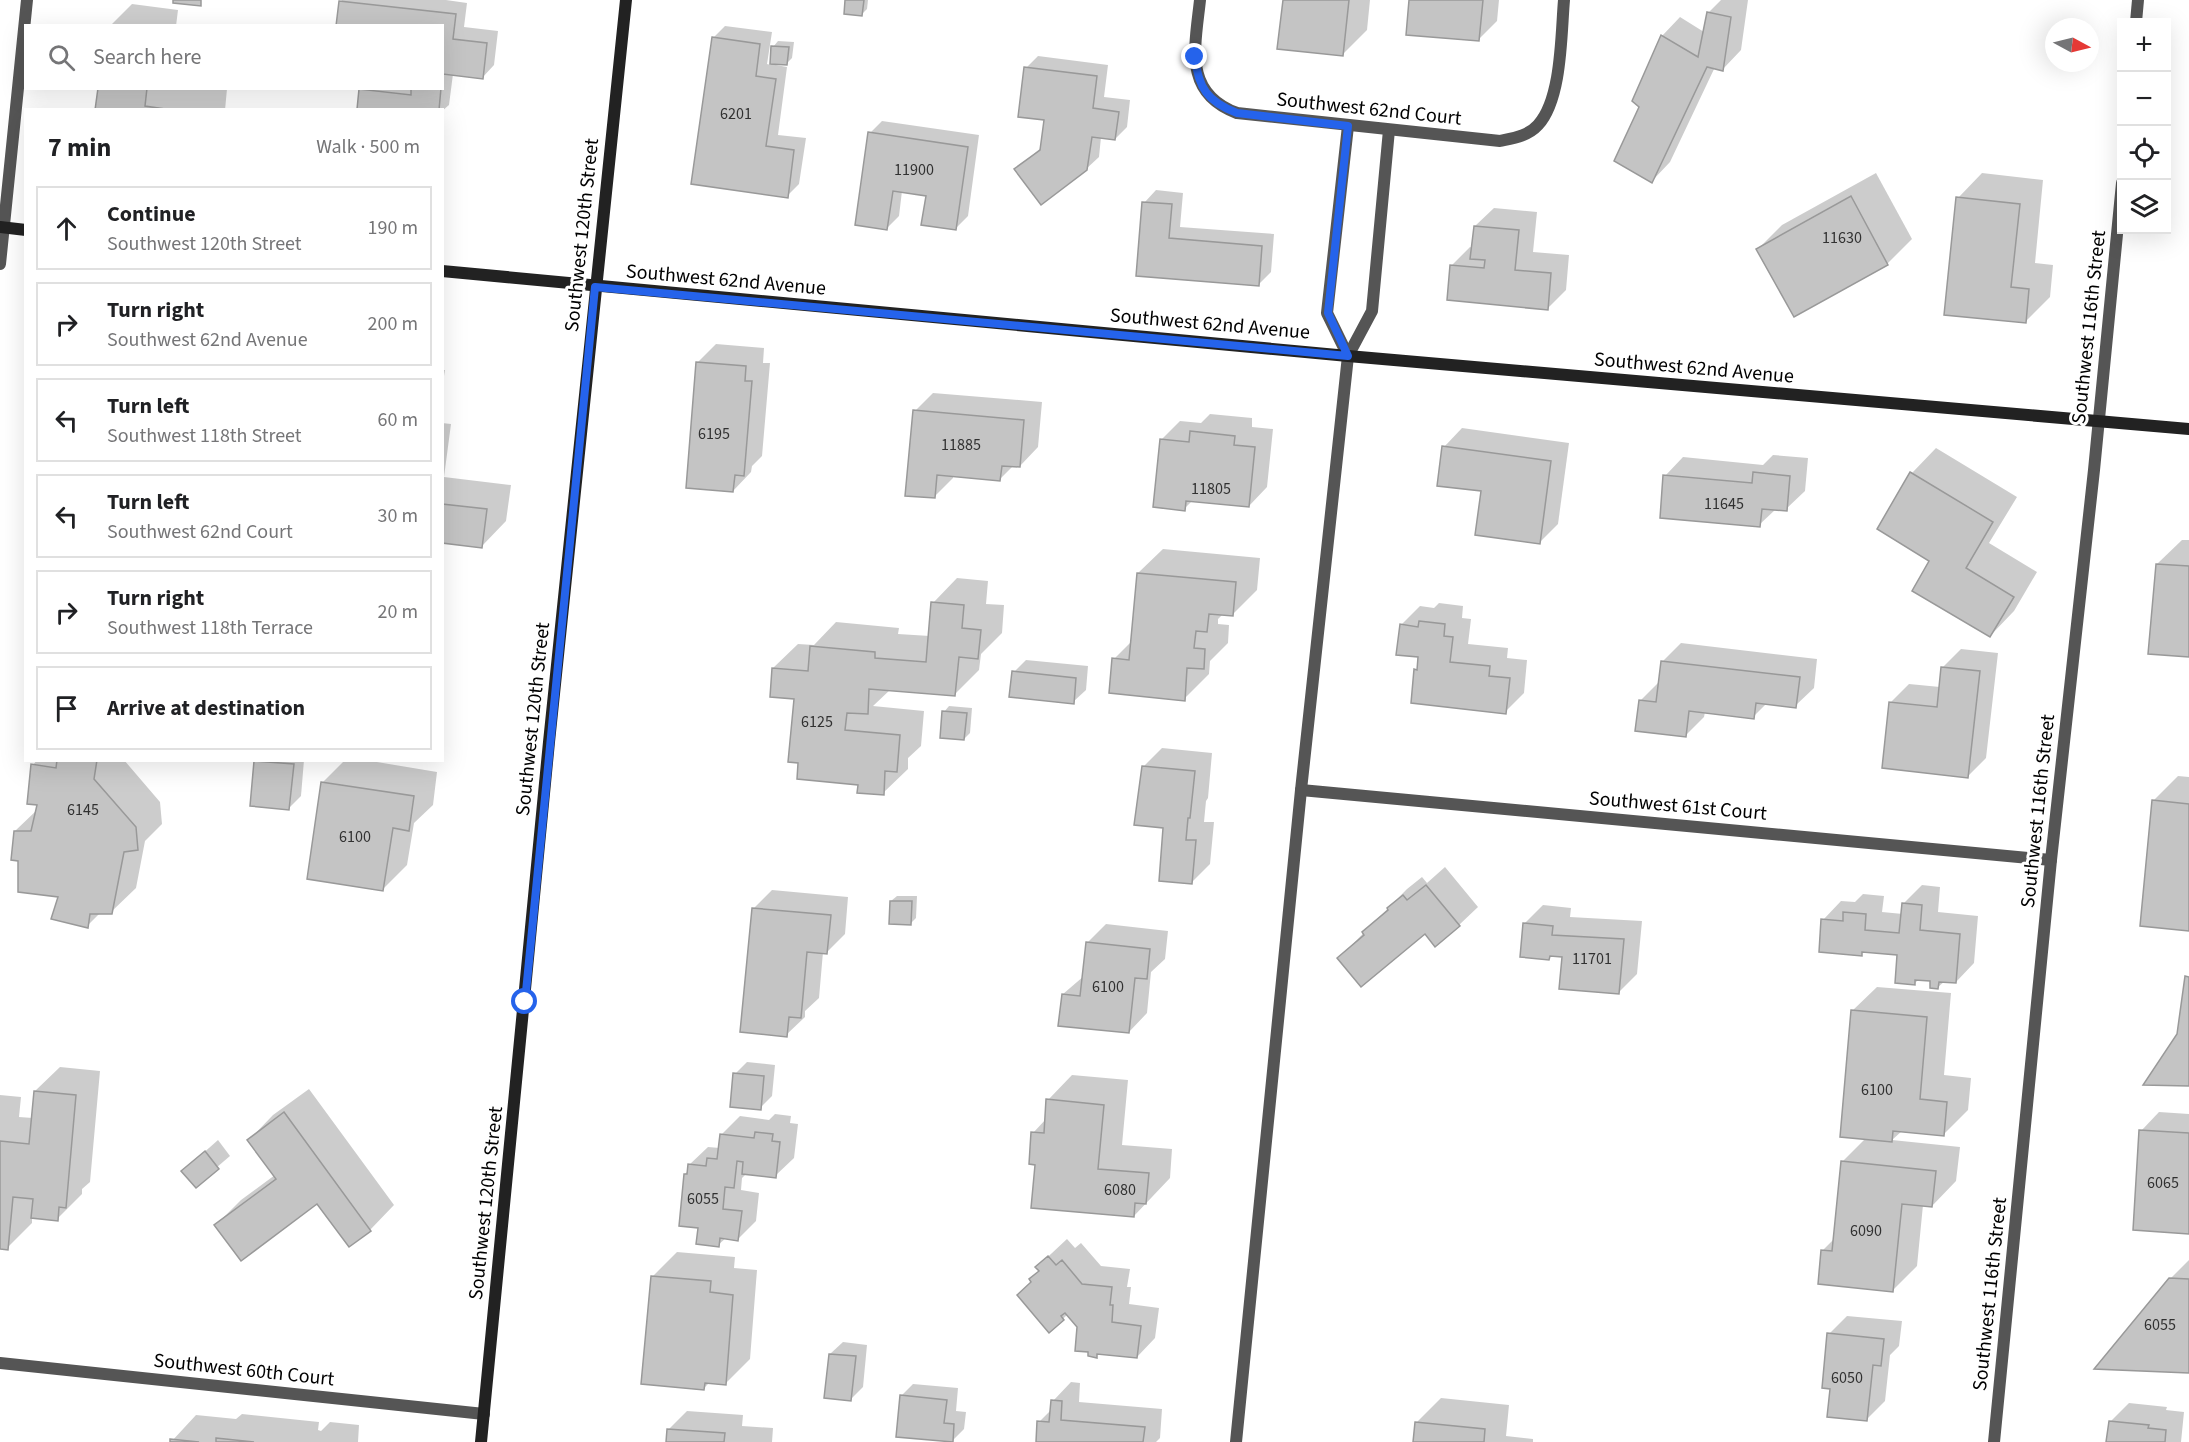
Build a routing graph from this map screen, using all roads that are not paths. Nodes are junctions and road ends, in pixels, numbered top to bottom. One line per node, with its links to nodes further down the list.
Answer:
1 (27, 0): 7 (street)
2 (626, 0): 16 (street, Southwest 120th Street)
3 (1200, 0): 9 (street, Southwest 62nd Court)
4 (1564, 0): 10 (street, Southwest 62nd Court)
5 (2138, 0): 6 (street)
6 (2136, 18)
7 (24, 24)
8 (24, 27): 12 (street)
9 (1348, 126): 10 (street, Southwest 62nd Court); 17 (street)
10 (1389, 130): 17 (street)
11 (2117, 225): 18 (street, Southwest 116th Street)
12 (2, 227): 13 (street); 14 (street)
13 (24, 230)
14 (0, 264)
15 (444, 271): 16 (street, Southwest 62nd Avenue)
16 (595, 287): 17 (street, Southwest 62nd Avenue); 23 (street, Southwest 120th Street)
17 (1348, 356): 18 (street, Southwest 62nd Avenue); 20 (street)
18 (2098, 422): 19 (street, Southwest 62nd Avenue); 21 (street, Southwest 116th Street)
19 (2189, 429)
20 (1301, 790): 21 (street, Southwest 61st Court); 25 (street)
21 (2051, 860): 26 (street, Southwest 116th Street)
22 (0, 1363): 23 (street, Southwest 60th Court)
23 (484, 1414): 24 (street, Southwest 120th Street)
24 (481, 1442)
25 (1236, 1442)
26 (1994, 1442)

